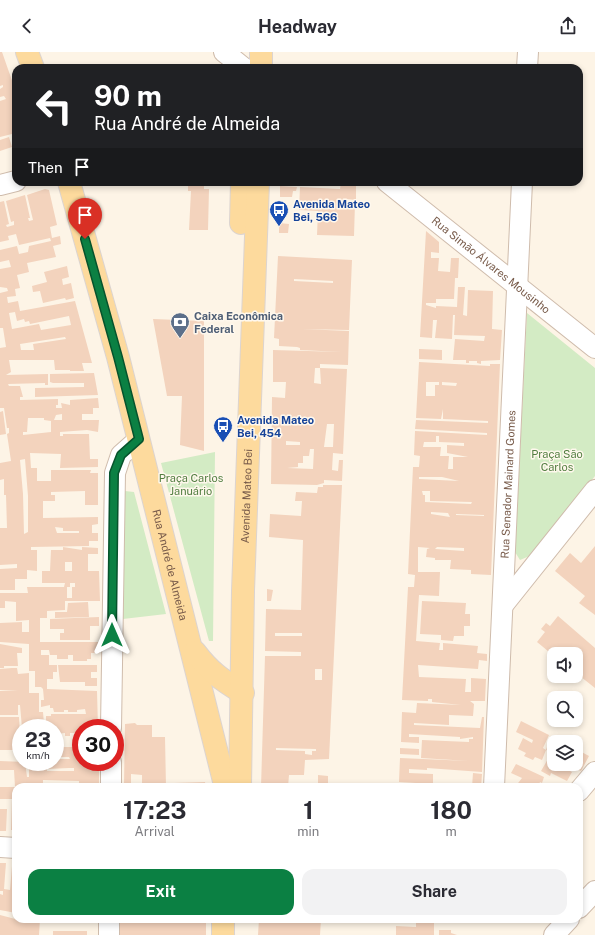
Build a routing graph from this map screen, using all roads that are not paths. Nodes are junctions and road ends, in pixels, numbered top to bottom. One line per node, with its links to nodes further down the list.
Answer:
1 (27, 52): 6 (main road)
2 (224, 52): 7 (street)
3 (246, 52): 8 (main road)
4 (261, 52): 9 (main road)
5 (528, 52): 10 (street)
6 (31, 64)
7 (240, 64)
8 (245, 64)
9 (261, 64)
10 (527, 64)
11 (12, 182): 12 (street)
12 (0, 185)
13 (70, 186): 20 (main road, Rua André de Almeida)
14 (242, 186): 24 (main road, Avenida Mateo Bei)
15 (258, 186): 24 (main road, Avenida Mateo Bei)
16 (392, 186): 18 (street, Rua Simão Álvares Mousinho)
17 (522, 186): 18 (street, Rua Senador Mainard Gomes)
18 (517, 286): 19 (street, Rua Simão Álvares Mousinho); 22 (street, Rua Senador Mainard Gomes)
19 (595, 348)
20 (139, 439): 23 (main road, Rua André de Almeida); 25 (street)
21 (595, 490): 22 (street)
22 (504, 604): 31 (street, Rua Senador Mainard Gomes)
23 (191, 646): 24 (main road, Rua André de Almeida); 29 (main road, Rua André de Almeida)
24 (236, 688): 30 (main road, Avenida Mateo Bei)
25 (111, 719)
26 (111, 771): 28 (street)
27 (595, 772): 32 (street)
28 (111, 783)
29 (229, 783)
30 (230, 783)
31 (494, 783)
32 (583, 786)
33 (0, 848): 34 (street)
34 (12, 848)
35 (595, 891): 36 (street)
36 (583, 904)
37 (109, 923): 41 (street)
38 (223, 923): 42 (main road)
39 (238, 923): 43 (main road)
40 (565, 923): 44 (street)
41 (109, 935)
42 (223, 935)
43 (238, 935)
44 (554, 935)

